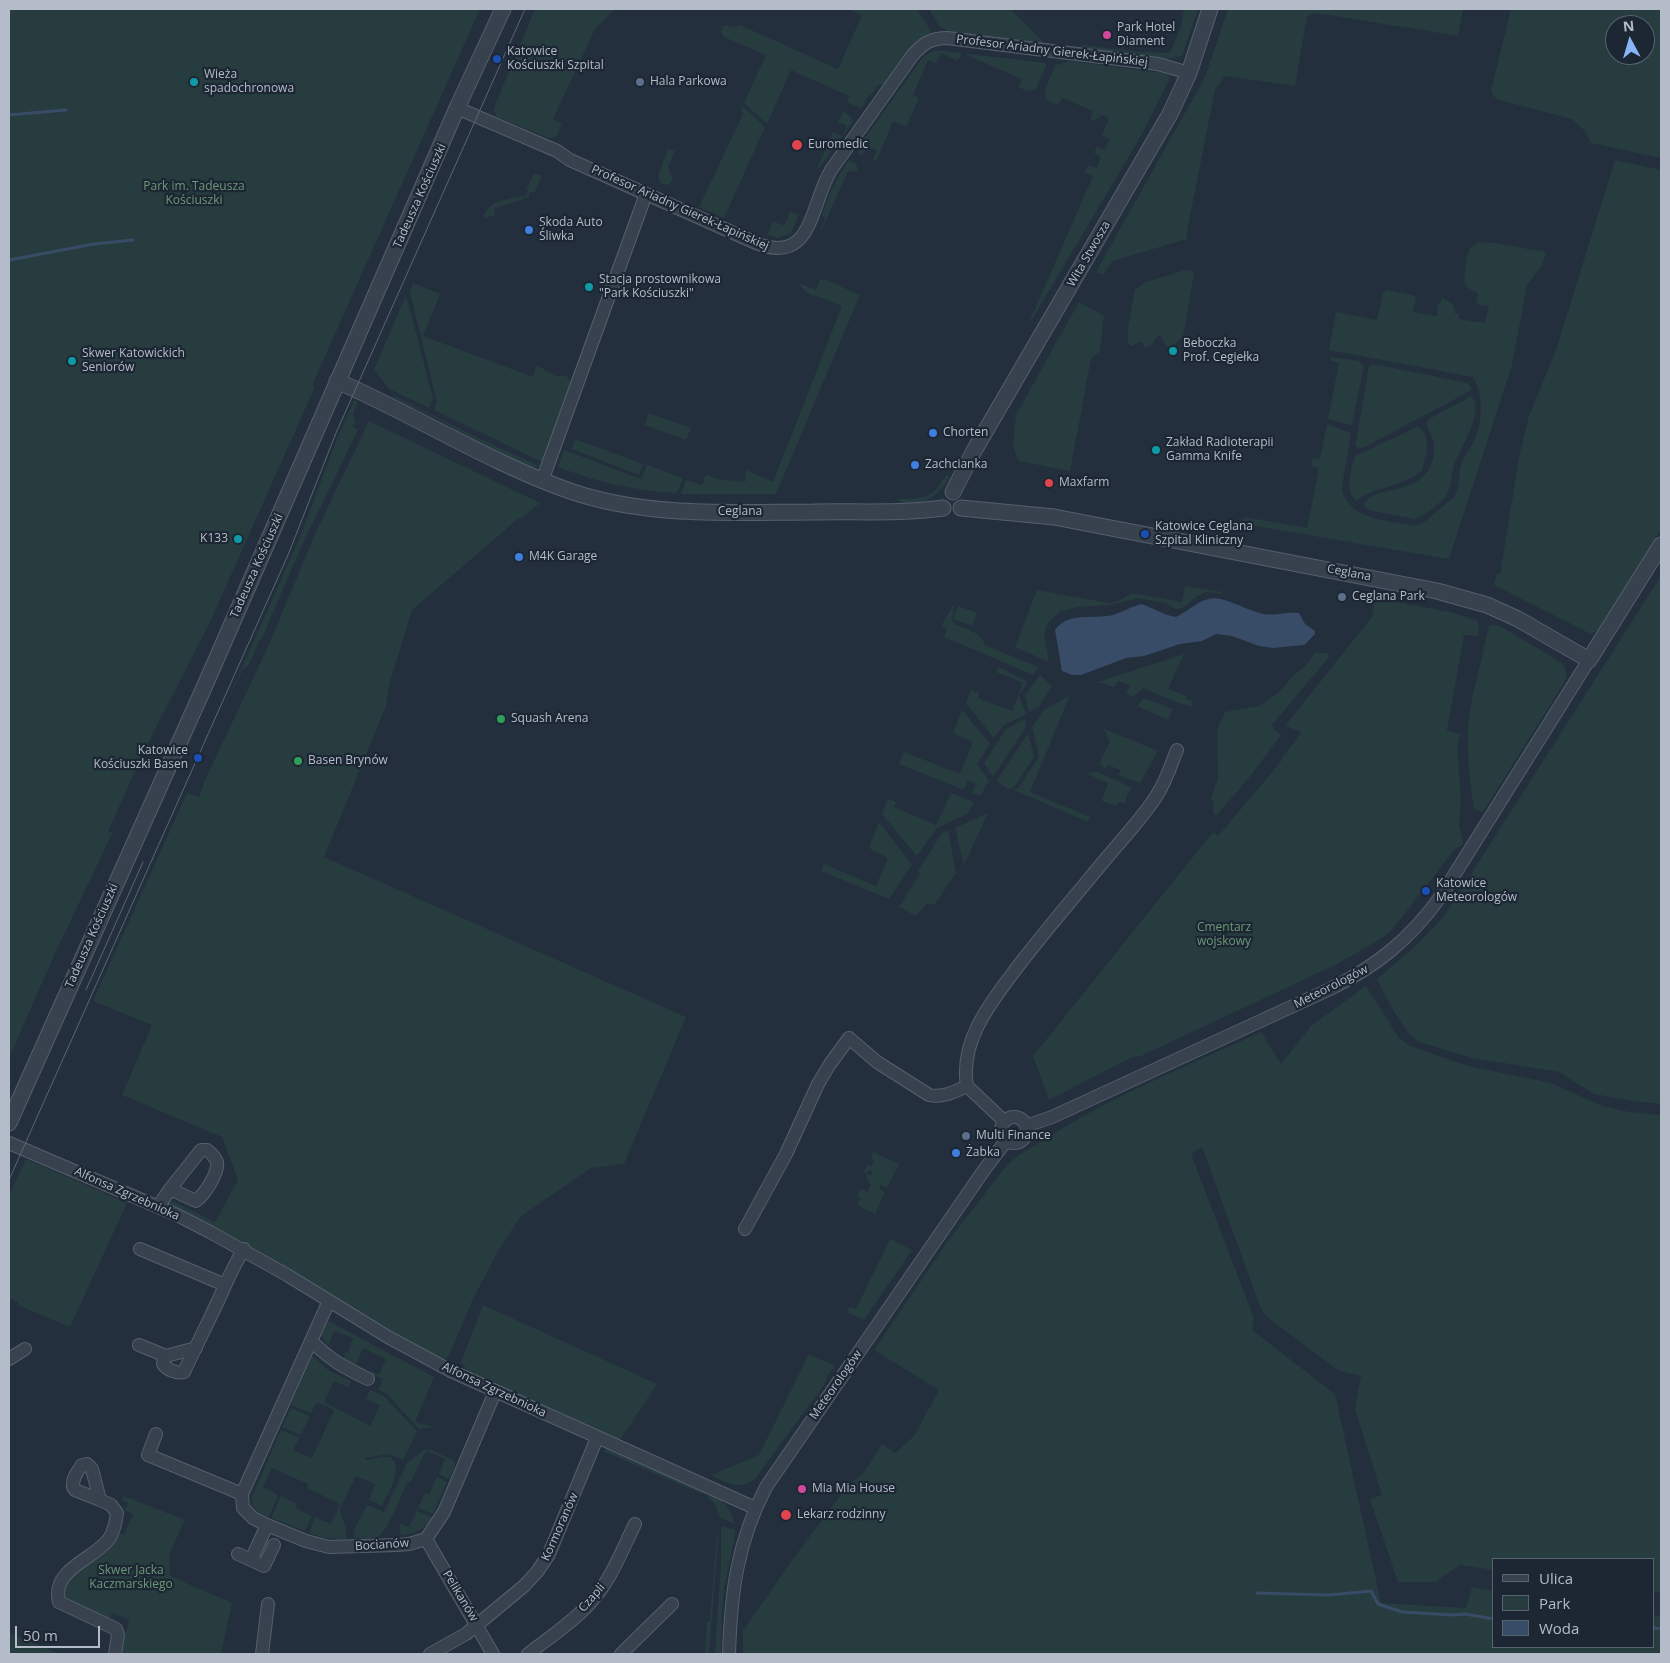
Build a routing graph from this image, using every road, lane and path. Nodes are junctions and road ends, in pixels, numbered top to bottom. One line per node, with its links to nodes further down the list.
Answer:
1 (503, 9): 4 (street, Tadeusza Kościuszki)
2 (1210, 9): 3 (street, Wita Stwosza)
3 (1189, 74): 5 (street, Profesor Ariadny Gierek-Łapińskiej); 8 (street, Wita Stwosza)
4 (458, 108): 5 (street, Profesor Ariadny Gierek-Łapińskiej); 6 (street, Tadeusza Kościuszki)
5 (646, 194): 7 (street)
6 (337, 380): 7 (street, Ceglana); 16 (street, Tadeusza Kościuszki)
7 (542, 481): 9 (street, Ceglana)
8 (953, 492): 9 (street); 10 (street)
9 (943, 508): 10 (street)
10 (961, 508): 12 (street, Ceglana)
11 (1661, 545): 12 (street)
12 (1589, 660): 17 (street, Meteorologów)
13 (1177, 750): 14 (street)
14 (967, 1086): 15 (street); 22 (street)
15 (1004, 1121): 17 (street); 18 (street)
16 (9, 1123)
17 (1026, 1126): 18 (street)
18 (1006, 1141): 39 (street, Meteorologów)
19 (9, 1143): 21 (street, Alfonsa Zgrzebnioka)
20 (170, 1188): 21 (street)
21 (158, 1207): 24 (street, Alfonsa Zgrzebnioka)
22 (745, 1230)
23 (140, 1249): 25 (street)
24 (244, 1250): 25 (street); 26 (street, Alfonsa Zgrzebnioka)
25 (225, 1285): 29 (street)
26 (330, 1301): 27 (street); 34 (street, Alfonsa Zgrzebnioka)
27 (311, 1340): 33 (street); 37 (street)
28 (139, 1345): 31 (street)
29 (196, 1348): 31 (street); 31 (street)
30 (25, 1349): 32 (street)
31 (166, 1356)
32 (9, 1359)
33 (368, 1379)
34 (495, 1392): 36 (street, Alfonsa Zgrzebnioka); 42 (street, Bocianów)
35 (156, 1434): 37 (street)
36 (597, 1438): 39 (street, Alfonsa Zgrzebnioka); 48 (street, Kormoranów)
37 (242, 1494): 41 (street, Bocianów)
38 (100, 1500): 49 (street)
39 (756, 1508): 55 (street, Meteorologów)
40 (635, 1524): 53 (street, Czapli)
41 (267, 1526): 42 (street, Bocianów); 45 (street)
42 (426, 1539): 48 (street, Pelikanów)
43 (274, 1544): 45 (street)
44 (238, 1554): 45 (street)
45 (251, 1560)
46 (268, 1604): 50 (street)
47 (672, 1604): 54 (street)
48 (477, 1624): 51 (street, Kormoranów); 52 (street, Pelikanów)
49 (115, 1654)
50 (262, 1654)
51 (430, 1654)
52 (493, 1654)
53 (528, 1654)
54 (621, 1654)
55 (729, 1654)

